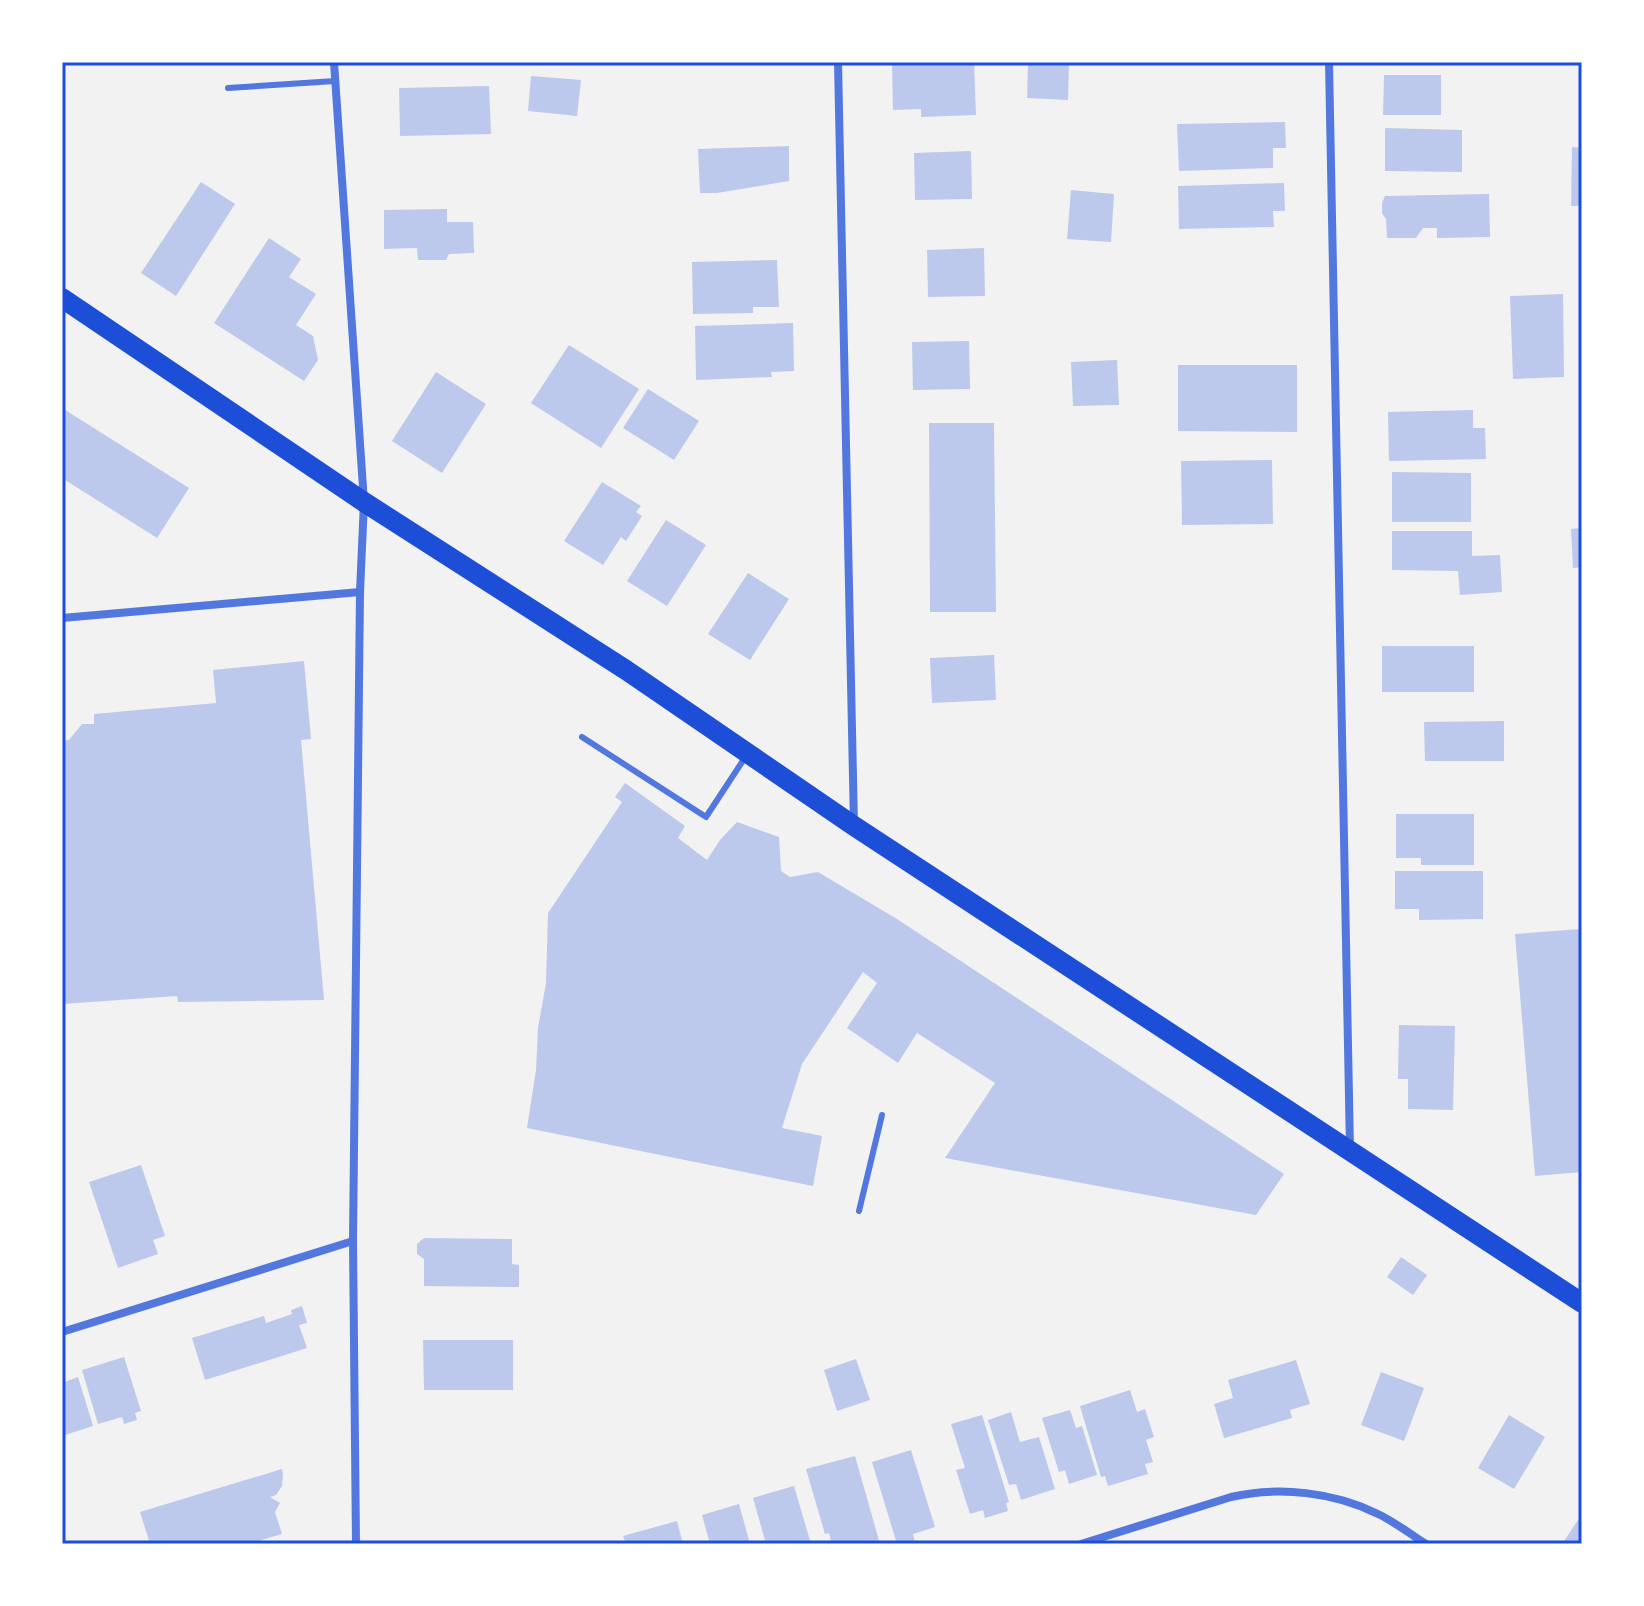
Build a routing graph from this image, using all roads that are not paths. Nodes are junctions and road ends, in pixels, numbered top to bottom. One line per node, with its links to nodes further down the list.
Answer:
1 (334, 62): 4 (street)
2 (838, 62): 12 (street)
3 (1329, 62): 14 (street)
4 (335, 81): 5 (lane); 7 (street)
5 (228, 88)
6 (62, 298): 7 (main road)
7 (364, 502): 8 (street); 11 (main road)
8 (360, 592): 9 (street); 16 (street)
9 (62, 618)
10 (582, 737): 11 (lane)
11 (748, 753): 12 (main road)
12 (854, 826): 14 (main road)
13 (882, 1115): 15 (lane)
14 (1350, 1149): 17 (main road)
15 (859, 1211)
16 (353, 1241): 18 (street); 19 (street)
17 (1582, 1303)
18 (62, 1332)
19 (356, 1544)
20 (1081, 1544): 21 (street)
21 (1426, 1544)

